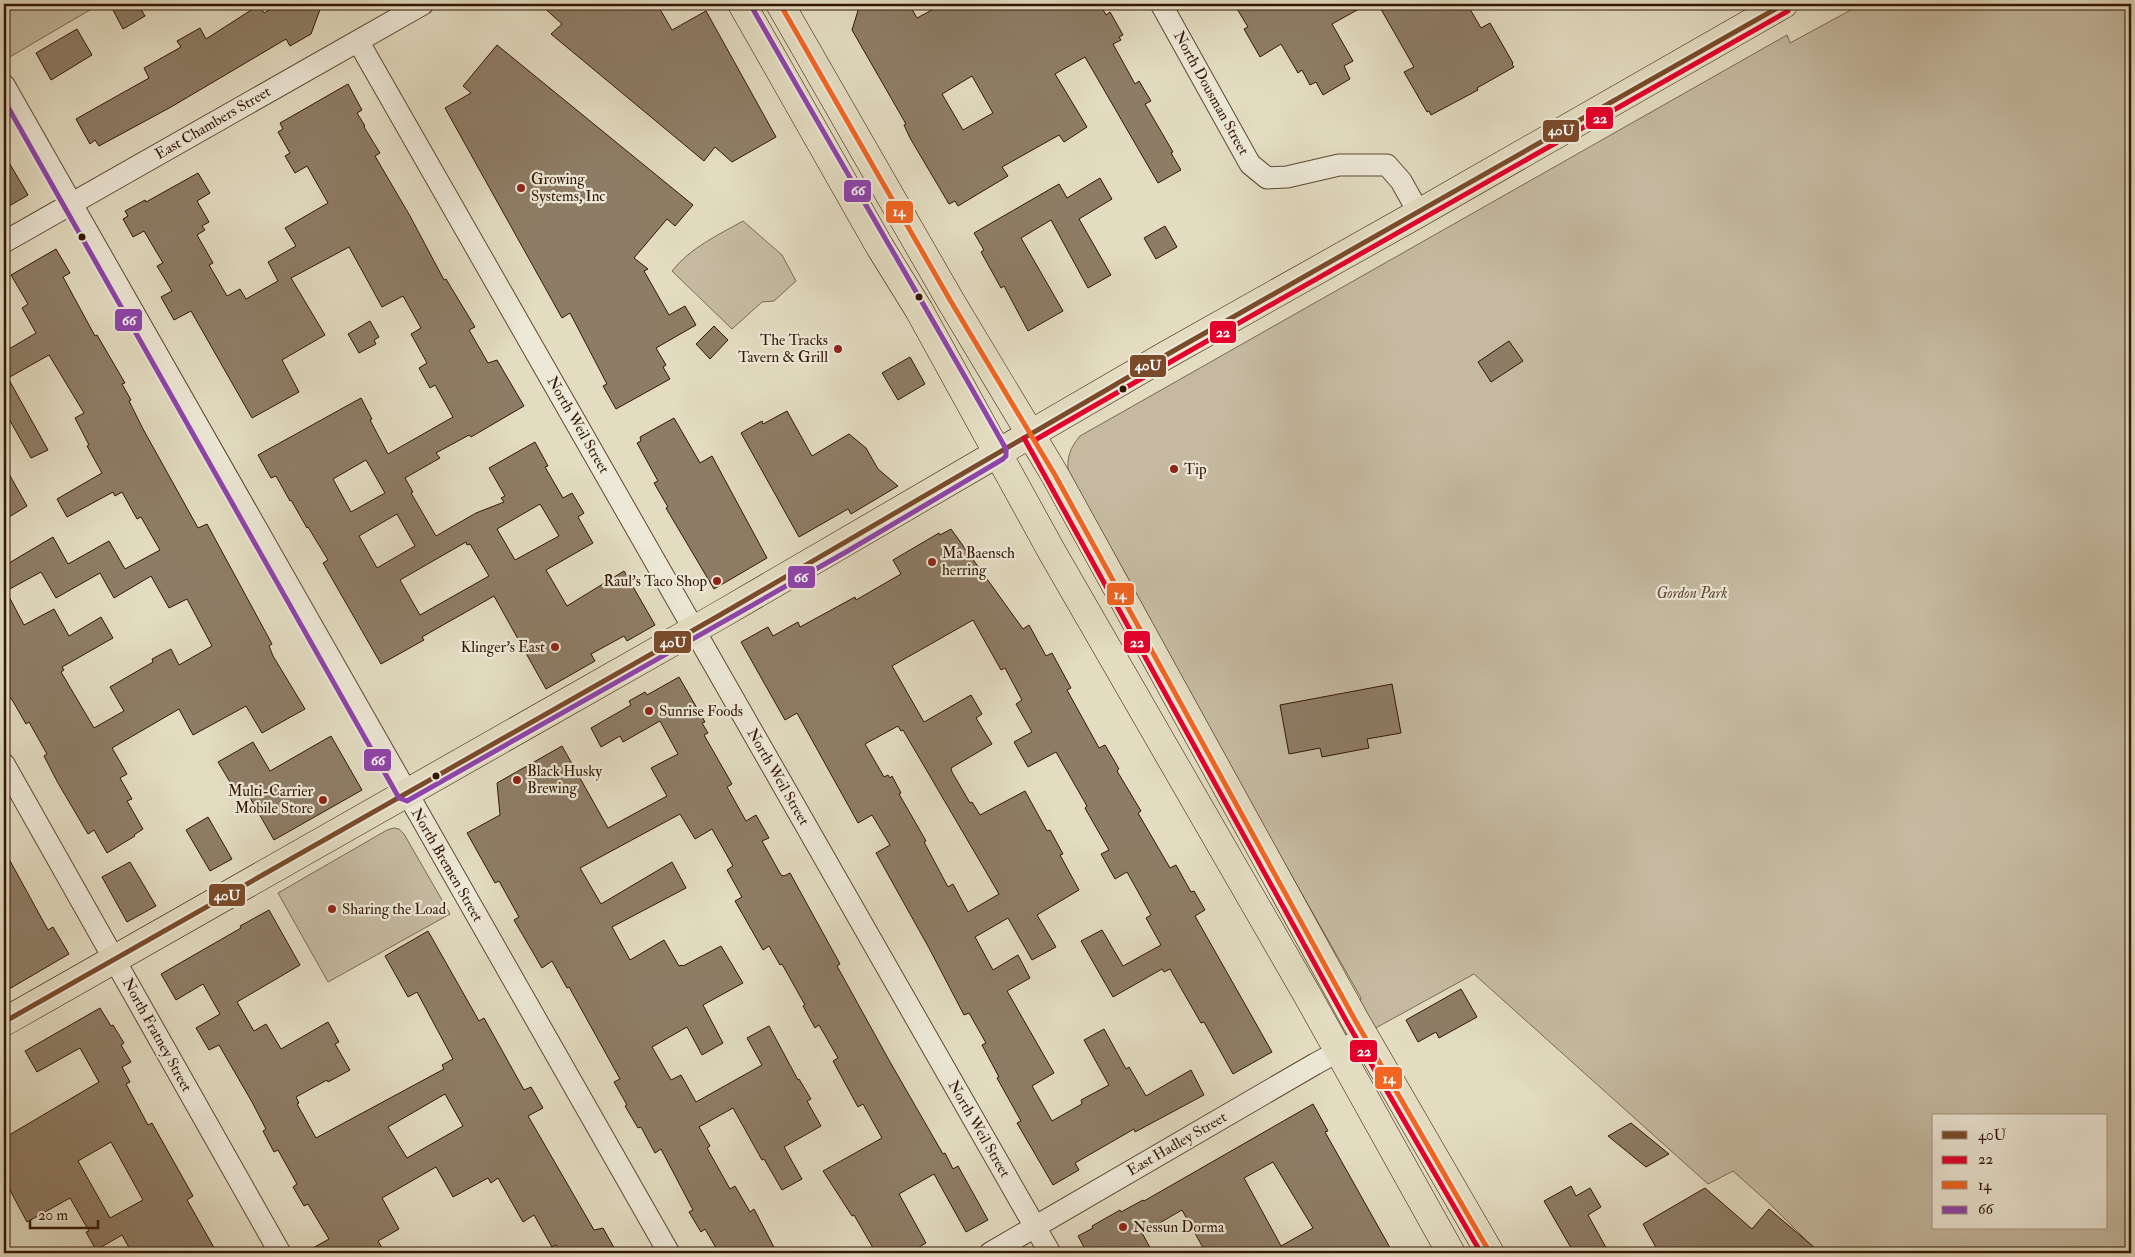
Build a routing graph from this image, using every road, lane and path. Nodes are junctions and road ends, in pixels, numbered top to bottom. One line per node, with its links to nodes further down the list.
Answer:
1 (423, 4): 6 (street, East Chambers Street)
2 (742, 4): 12 (main road)
3 (780, 4): 11 (main road)
4 (1161, 4): 9 (street, North Dousman Street)
5 (1781, 5): 9 (main road)
6 (358, 41): 8 (street, East Chambers Street); 13 (street, North Weil Street)
7 (4, 84): 8 (street, North Bremen Street)
8 (71, 204): 10 (street, East Chambers Street); 15 (street, North Bremen Street)
9 (1419, 213): 11 (main road)
10 (4, 242)
11 (1031, 434): 12 (main road); 18 (main road)
12 (999, 453): 13 (main road); 19 (main road)
13 (694, 630): 15 (main road); 20 (street, North Weil Street)
14 (4, 764): 16 (street, North Fratney Street)
15 (406, 794): 16 (main road); 22 (street, North Bremen Street)
16 (114, 960): 17 (main road); 21 (street, North Fratney Street)
17 (4, 1022)
18 (1365, 1037): 19 (street, East Hadley Street); 26 (main road)
19 (1338, 1051): 20 (street, East Hadley Street); 25 (main road)
20 (1035, 1227): 23 (street, East Hadley Street); 24 (street, North Weil Street)
21 (280, 1253)
22 (669, 1253)
23 (990, 1253)
24 (1050, 1253)
25 (1451, 1253)
26 (1490, 1253)

